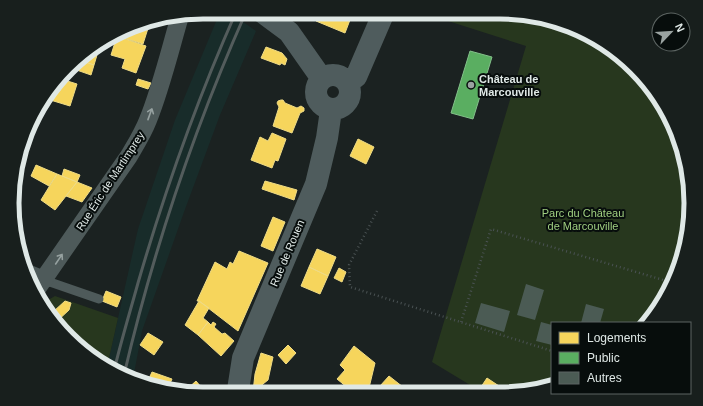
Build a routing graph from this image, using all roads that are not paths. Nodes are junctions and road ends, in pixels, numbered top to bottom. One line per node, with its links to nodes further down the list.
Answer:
1 (271, 19): 4 (street)
2 (381, 19): 5 (street)
3 (179, 21): 7 (street, Rue Éric de Martimprey, one-way to 3)
4 (322, 79): 5 (street); 6 (street)
5 (347, 82): 6 (street)
6 (331, 110): 9 (street, Rue de Rouen)
7 (40, 285): 8 (lane)
8 (98, 299)
9 (239, 387)

